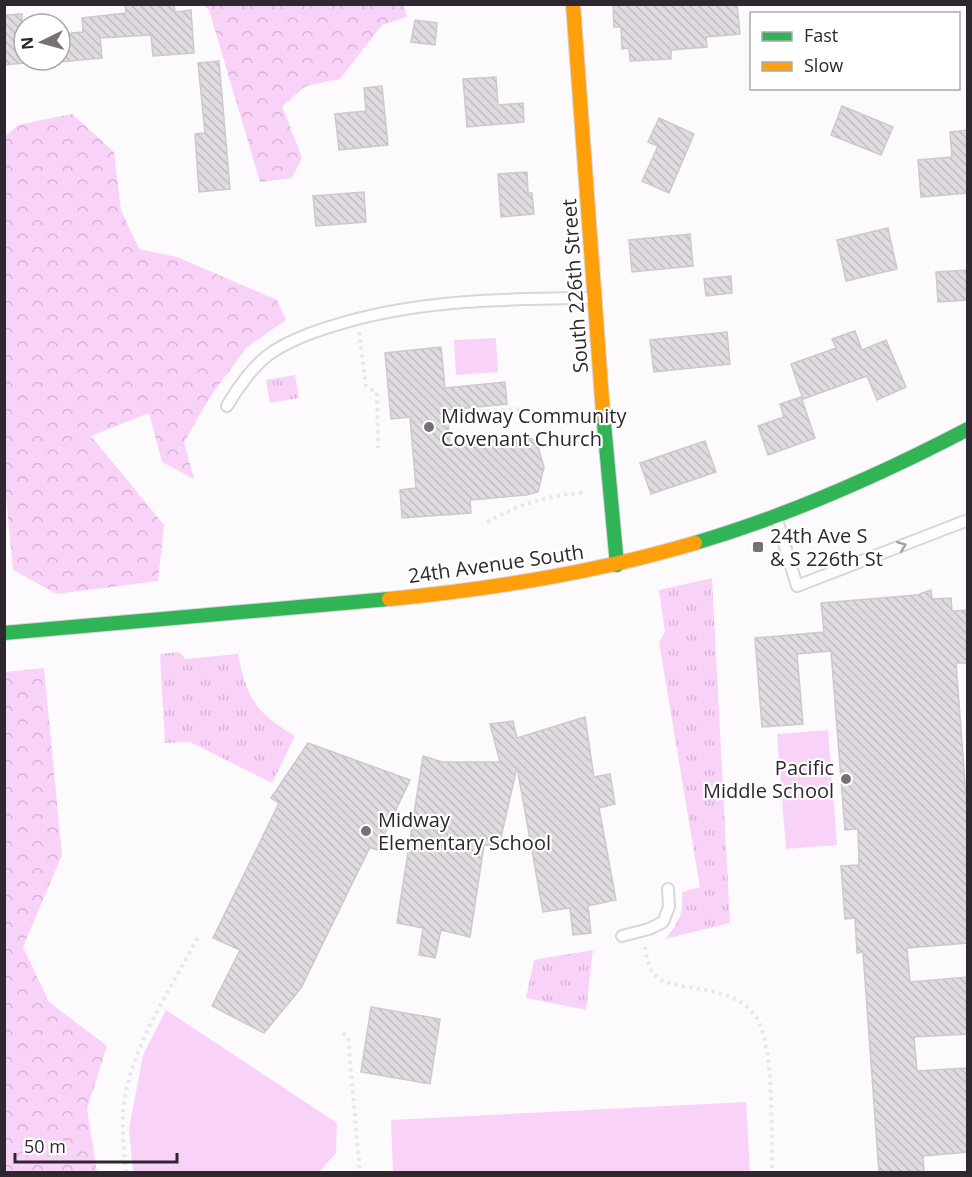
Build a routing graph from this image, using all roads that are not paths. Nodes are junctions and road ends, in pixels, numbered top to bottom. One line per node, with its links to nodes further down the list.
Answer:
1 (573, 4): 2 (street, South 226th Street)
2 (595, 298): 3 (lane); 7 (street, South 226th Street)
3 (227, 406)
4 (968, 429): 5 (street, 24th Avenue South)
5 (776, 517): 6 (lane, one-way to 6); 7 (street, 24th Avenue South)
6 (968, 520)
7 (617, 565): 8 (street, 24th Avenue South)
8 (4, 633)
9 (668, 889): 10 (lane)
10 (622, 936)

